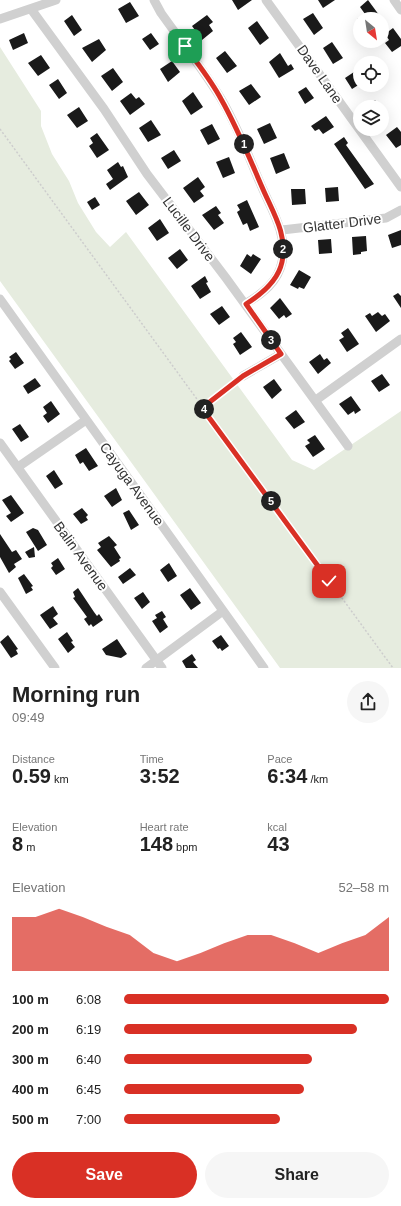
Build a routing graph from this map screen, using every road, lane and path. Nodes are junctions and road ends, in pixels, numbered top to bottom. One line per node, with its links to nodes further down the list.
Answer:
1 (56, 0): 5 (street)
2 (154, 0): 11 (street)
3 (266, 0): 9 (street, Dave Lane)
4 (394, 0): 6 (street)
5 (31, 9): 7 (street); 13 (street, Lucille Drive)
6 (401, 10)
7 (0, 19)
8 (0, 129): 18 (path)
9 (401, 187)
10 (401, 210): 11 (street, Glatter Drive)
11 (282, 230): 13 (street)
12 (0, 299): 19 (street, Cayuga Avenue)
13 (246, 304): 15 (street, Lucille Drive)
14 (401, 339): 17 (street)
15 (281, 354): 16 (street); 17 (street, Lucille Drive)
16 (243, 376): 18 (path)
17 (316, 400): 21 (street, Lucille Drive)
18 (202, 408): 30 (path)
19 (86, 420): 22 (street); 24 (street, Cayuga Avenue)
20 (0, 443): 22 (street, Balin Avenue)
21 (348, 446)
22 (18, 468): 25 (street, Balin Avenue)
23 (0, 592): 26 (street)
24 (222, 611): 25 (street); 29 (street, Cayuga Avenue)
25 (156, 660): 27 (street); 28 (street, Balin Avenue)
26 (55, 668)
27 (146, 668)
28 (162, 668)
29 (264, 668)
30 (393, 668)

